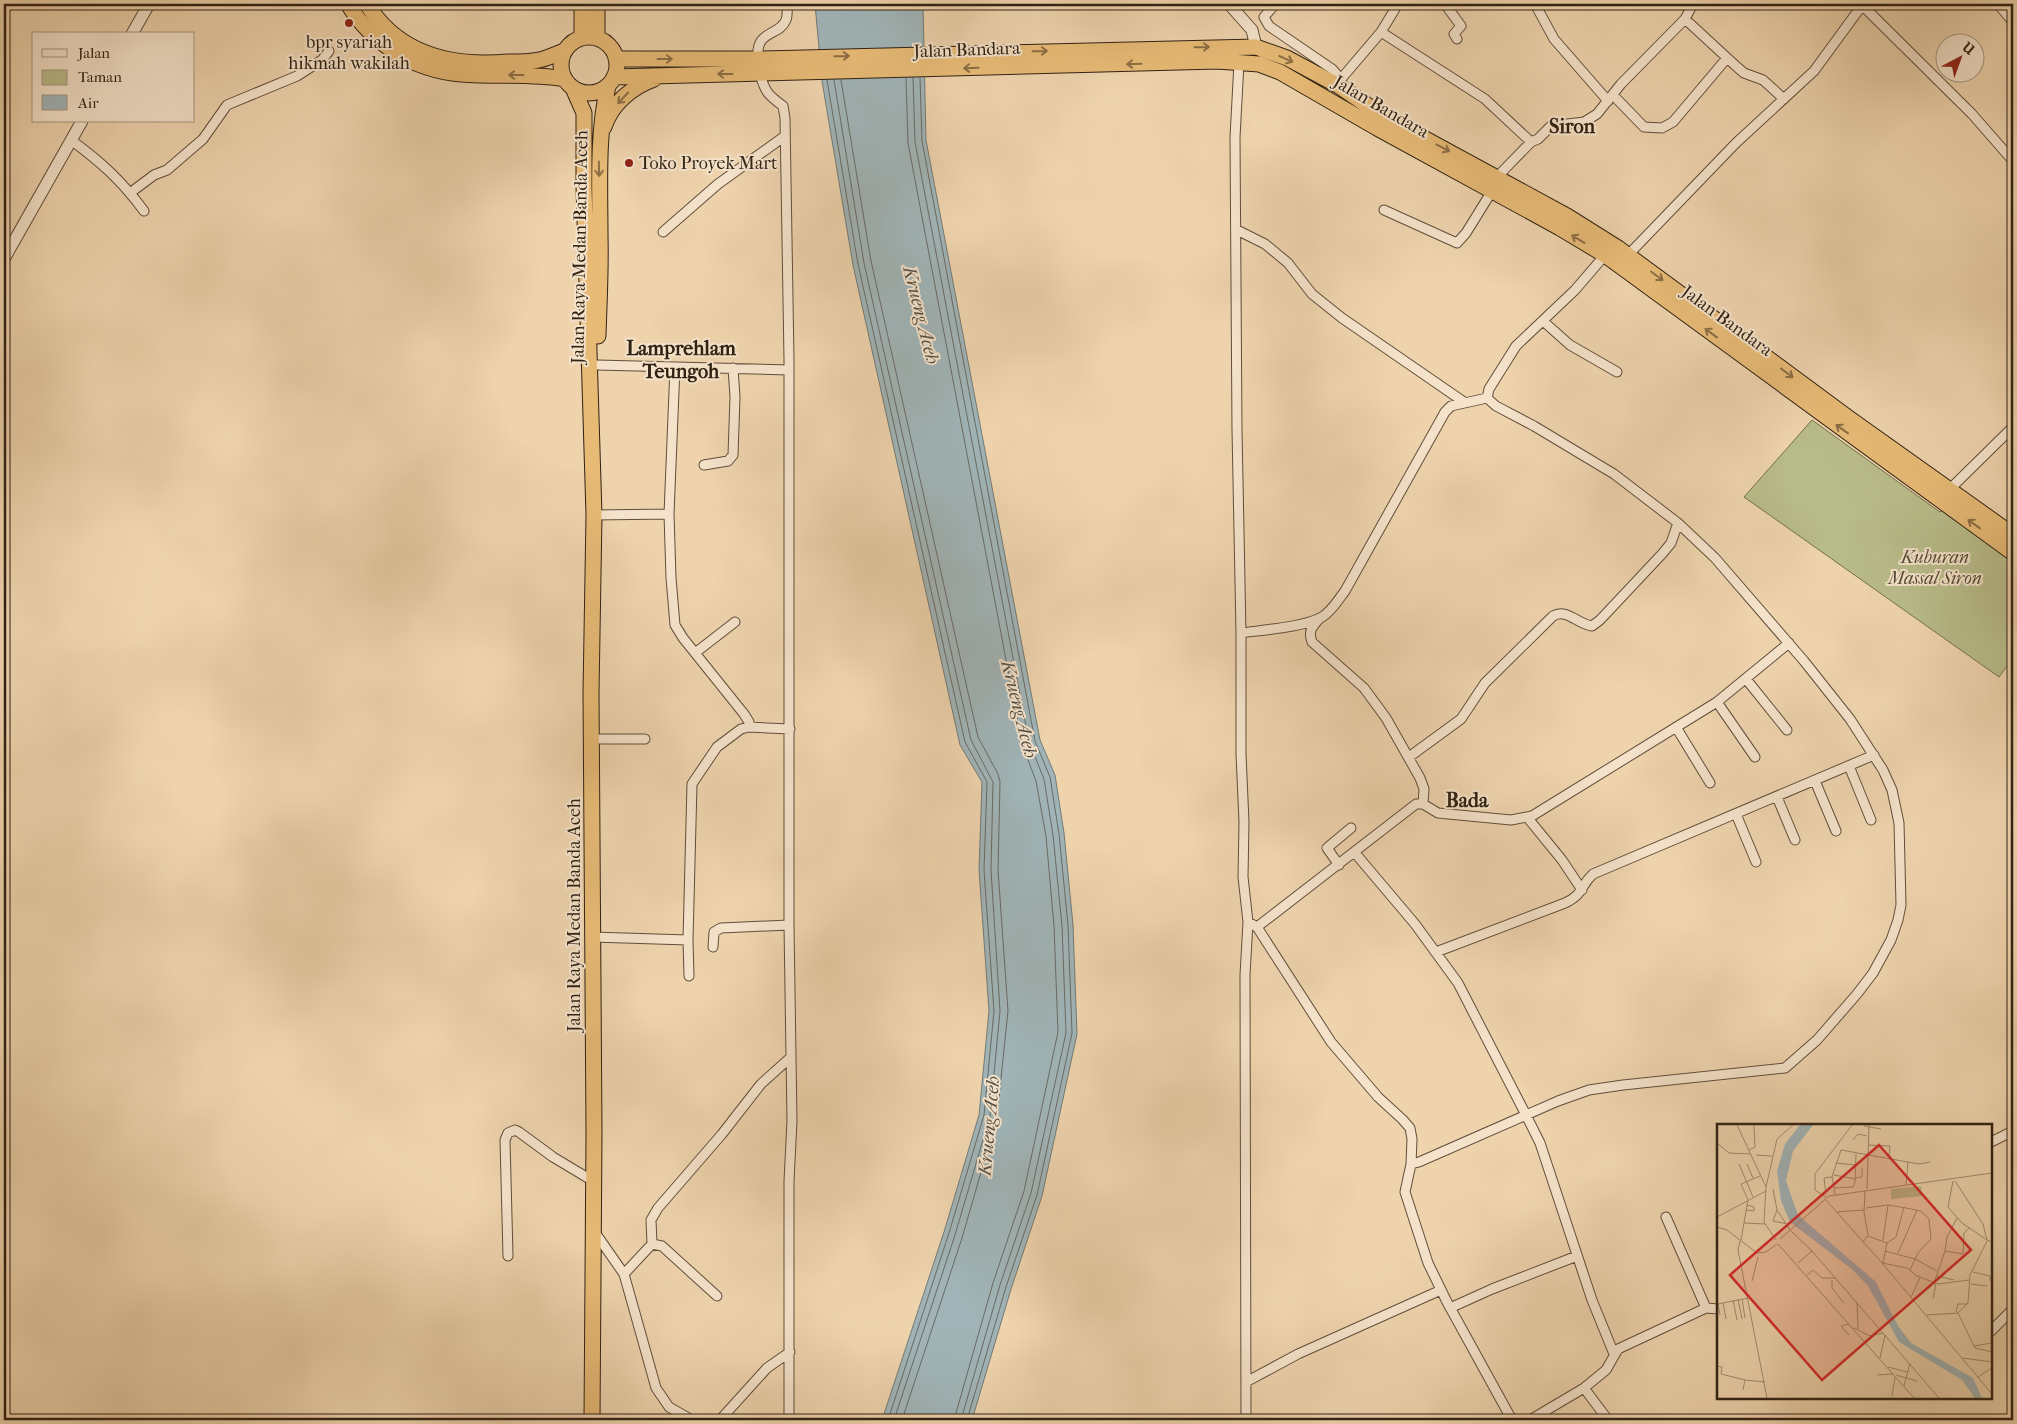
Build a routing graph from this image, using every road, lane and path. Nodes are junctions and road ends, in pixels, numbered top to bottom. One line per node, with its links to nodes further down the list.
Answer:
1 (149, 4): 19 (street)
2 (348, 4): 35 (highway, one-way to 2)
3 (367, 4): 26 (highway)
4 (582, 4): 21 (highway)
5 (597, 4): 22 (highway)
6 (787, 4): 28 (street)
7 (1229, 4): 18 (street)
8 (1275, 4): 16 (street)
9 (1398, 4): 20 (street)
10 (1445, 4): 23 (street)
11 (1535, 4): 37 (street)
12 (1693, 4): 15 (street)
13 (1862, 4): 38 (street); 45 (street)
14 (1998, 4): 17 (street)
15 (1685, 19): 29 (street); 37 (street)
16 (1265, 21): 18 (street); 36 (street)
17 (2013, 22)
18 (1252, 30): 24 (street)
19 (133, 32)
20 (1381, 32): 36 (street); 43 (street)
21 (582, 38): 22 (highway); 26 (highway)
22 (597, 38): 30 (highway)
23 (1457, 40)
24 (1256, 47): 27 (highway, Jalan Bandara); 36 (highway, Jalan Bandara, one-way to 36)
25 (329, 51): 47 (street)
26 (564, 51): 35 (highway)
27 (1220, 54): 28 (highway, Jalan Bandara, one-way to 27); 31 (highway, Jalan Bandara); 32 (highway, Jalan Bandara, one-way to 32)
28 (758, 58): 30 (highway, Jalan Bandara, one-way to 28)
29 (1727, 58): 37 (street); 38 (street)
30 (616, 59): 34 (highway)
31 (1239, 63): 40 (highway, Jalan Bandara); 50 (street)
32 (760, 74): 33 (highway, Jalan Bandara, one-way to 33); 41 (street)
33 (665, 75): 34 (highway, Jalan Bandara); 44 (highway, one-way to 44)
34 (611, 81): 35 (highway); 44 (highway, Jalan Raya Medan Banda Aceh)
35 (569, 83): 63 (highway, Jalan Raya Medan Banda Aceh)
36 (1340, 83): 40 (highway, Jalan Bandara)
37 (1610, 98): 43 (street)
38 (1784, 99): 53 (street)
39 (81, 122): 42 (street)
40 (1380, 122): 46 (highway, Jalan Bandara)
41 (785, 136): 51 (street); 59 (street)
42 (71, 140): 47 (street); 54 (street)
43 (1531, 142): 46 (street)
44 (599, 143): 56 (highway, Jalan Raya Medan Banda Aceh, one-way to 56)
45 (2012, 156)
46 (1495, 184): 48 (street); 52 (highway, Jalan Bandara, one-way to 46); 53 (highway, Jalan Bandara)
47 (130, 193): 49 (street)
48 (1384, 210)
49 (144, 211)
50 (1237, 230): 62 (street); 74 (street)
51 (663, 232)
52 (1605, 255): 55 (street); 71 (highway, Jalan Bandara, one-way to 52)
53 (1628, 255): 66 (highway, Jalan Bandara, one-way to 66)
54 (4, 260)
55 (1543, 321): 60 (street); 61 (street)
56 (597, 365): 57 (street); 63 (highway, Jalan Raya Medan Banda Aceh)
57 (675, 367): 58 (street); 67 (street)
58 (733, 368): 59 (street); 65 (street)
59 (789, 370): 81 (street)
60 (1617, 372)
61 (1488, 398): 62 (street); 69 (street)
62 (1464, 402): 72 (street)
63 (592, 410): 68 (highway, Jalan Raya Medan Banda Aceh)
64 (2013, 427): 66 (street)
65 (704, 466)
66 (1950, 489): 70 (highway, Jalan Bandara)
67 (669, 514): 68 (street); 76 (street)
68 (594, 515): 83 (highway, Jalan Raya Medan Banda Aceh)
69 (1678, 523): 75 (street); 86 (street)
70 (2013, 535)
71 (2013, 553)
72 (1320, 618): 74 (street); 86 (street)
73 (735, 622): 76 (street)
74 (1241, 633): 103 (street)
75 (1789, 643): 77 (street); 85 (street)
76 (695, 653): 79 (street)
77 (1746, 679): 78 (street); 82 (street)
78 (1717, 702): 80 (street); 87 (street)
79 (749, 727): 81 (street); 107 (street)
80 (1676, 728): 90 (street); 94 (street)
81 (790, 729): 104 (street)
82 (1787, 730)
83 (592, 739): 84 (street); 106 (highway, Jalan Raya Medan Banda Aceh)
84 (644, 739)
85 (1874, 755): 88 (street); 112 (street)
86 (1409, 757): 92 (street)
87 (1755, 757)
88 (1849, 766): 89 (street); 95 (street)
89 (1815, 781): 91 (street); 97 (street)
90 (1710, 783)
91 (1777, 797): 93 (street); 98 (street)
92 (1423, 804): 94 (street); 99 (street)
93 (1736, 814): 100 (street); 102 (street)
94 (1527, 817): 102 (street)
95 (1871, 820)
96 (1351, 828): 101 (street)
97 (1836, 831)
98 (1795, 840)
99 (1355, 853): 101 (street); 109 (street)
100 (1756, 862)
101 (1339, 865): 105 (street)
102 (1582, 890): 109 (street)
103 (1248, 922): 105 (street); 132 (street)
104 (789, 925): 108 (street); 111 (street)
105 (1257, 927): 115 (street)
106 (592, 937): 107 (street); 116 (highway, Jalan Raya Medan Banda Aceh)
107 (688, 940): 110 (street)
108 (713, 947)
109 (1436, 952): 112 (street)
110 (689, 976)
111 (791, 1057): 119 (street); 130 (street)
112 (1526, 1115): 115 (street); 121 (street)
113 (2013, 1131): 114 (street)
114 (1992, 1142)
115 (1411, 1164): 123 (street)
116 (592, 1181): 118 (highway, Jalan Raya Medan Banda Aceh); 120 (street)
117 (1666, 1217): 126 (street)
118 (592, 1228): 122 (street); 134 (highway, Jalan Raya Medan Banda Aceh)
119 (652, 1244): 122 (street); 124 (street)
120 (508, 1256)
121 (1577, 1256): 125 (street); 131 (street)
122 (624, 1274): 135 (street)
123 (1441, 1290): 125 (street); 132 (street)
124 (718, 1296)
125 (1450, 1308): 139 (street)
126 (1706, 1308): 127 (street); 131 (street)
127 (1717, 1309)
128 (2013, 1309): 129 (street)
129 (1992, 1330)
130 (790, 1352): 136 (street); 137 (street)
131 (1614, 1354): 133 (street)
132 (1246, 1382): 138 (street)
133 (1584, 1388): 140 (street); 141 (street)
134 (592, 1420)
135 (692, 1420)
136 (720, 1420)
137 (789, 1420)
138 (1246, 1420)
139 (1512, 1420)
140 (1530, 1420)
141 (1608, 1420)

